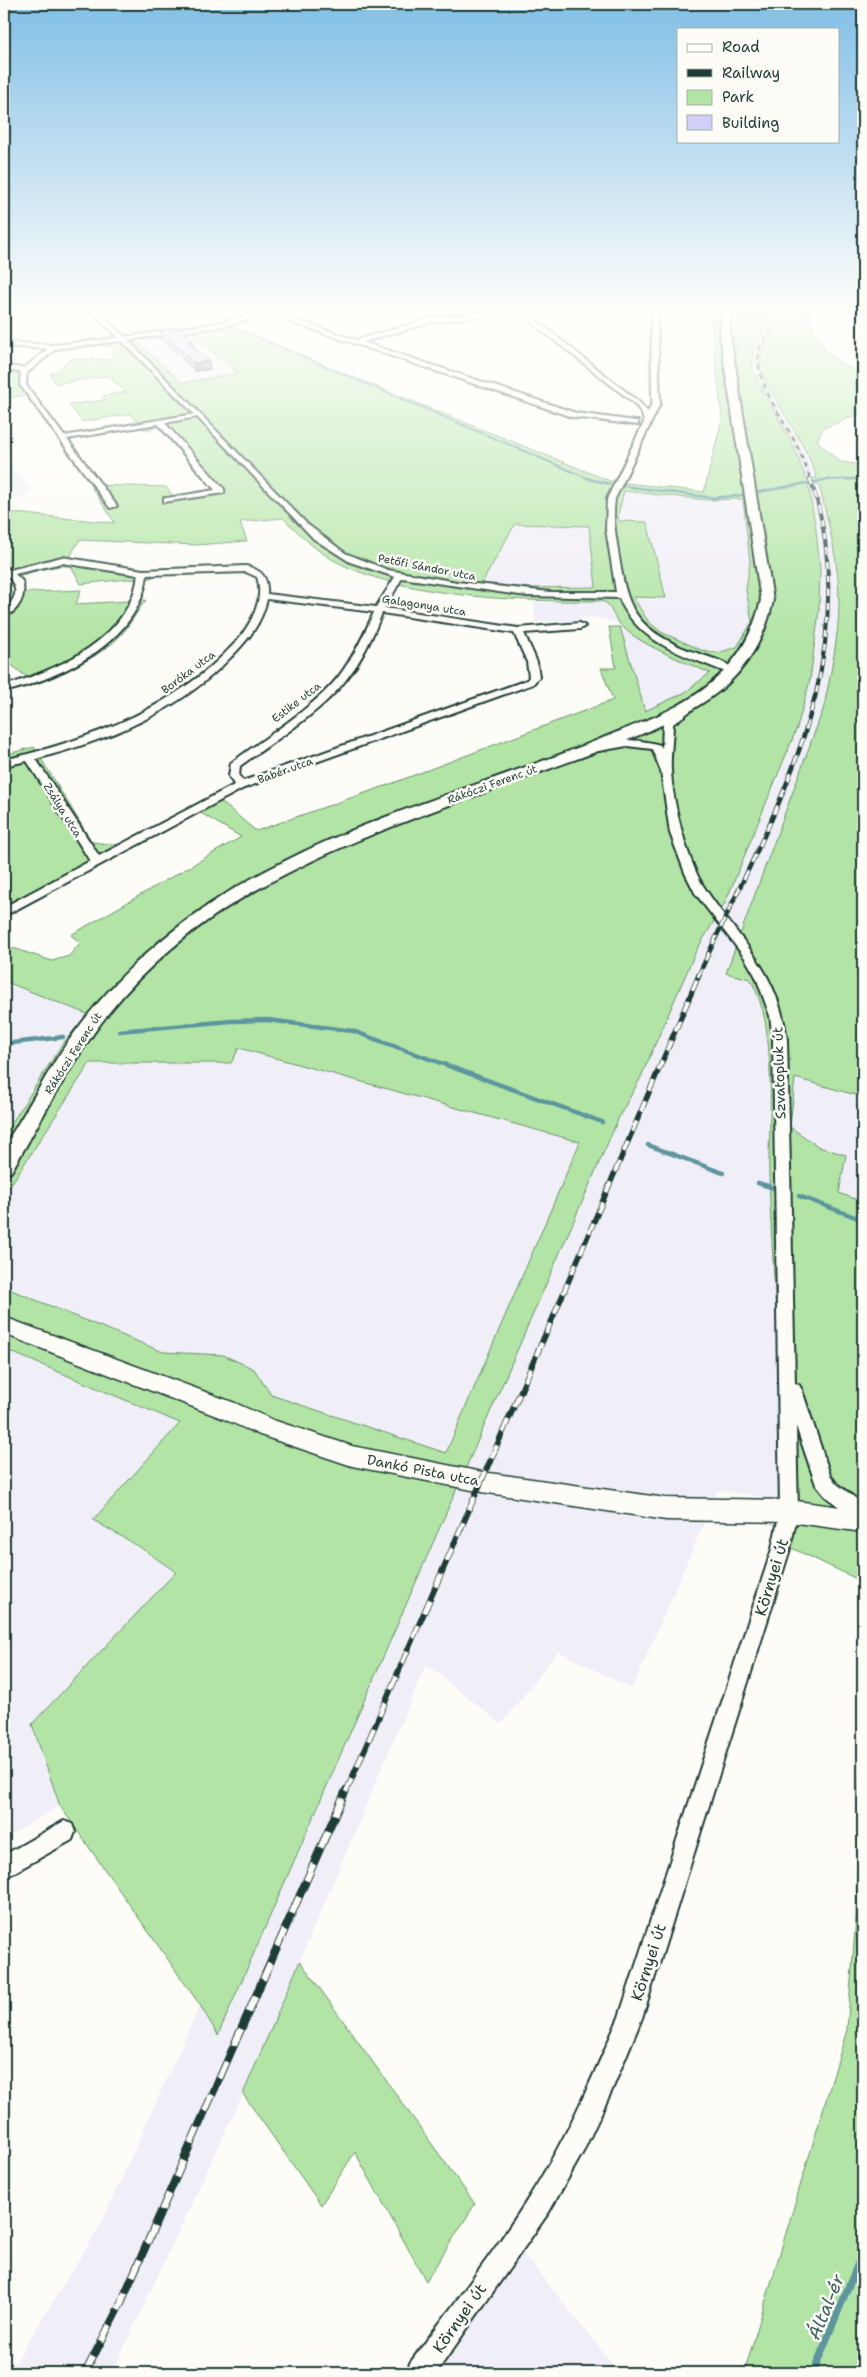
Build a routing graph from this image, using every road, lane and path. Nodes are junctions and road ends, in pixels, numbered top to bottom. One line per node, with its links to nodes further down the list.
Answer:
1 (49, 420): 9 (street)
2 (172, 420): 7 (street)
3 (204, 420): 14 (street, Petőfi Sándor utca)
4 (612, 420): 8 (street)
5 (739, 420): 21 (main road, Rákóczi Ferenc út)
6 (647, 421): 15 (street)
7 (160, 422): 9 (street); 10 (street)
8 (635, 423)
9 (63, 438): 11 (street)
10 (167, 500)
11 (113, 506)
12 (7, 571): 13 (street); 18 (street)
13 (143, 574): 16 (street); 22 (street)
14 (400, 576): 15 (street, Petőfi Sándor utca); 17 (street, Estike utca)
15 (621, 594): 21 (street)
16 (264, 596): 17 (street, Galagonya utca); 27 (street, Boróka utca)
17 (379, 610): 20 (street, Galagonya utca); 31 (street, Estike utca)
18 (4, 614)
19 (580, 626): 20 (street, Galagonya utca)
20 (518, 631): 31 (street, Babér utca)
21 (731, 671): 23 (main road, Rákóczi Ferenc út)
22 (4, 689)
23 (702, 697): 24 (main road, Rákóczi Ferenc út); 26 (street, Szvatopluk út)
24 (643, 729): 25 (street, Szvatopluk út); 26 (street); 29 (main road, Rákóczi Ferenc út)
25 (656, 747): 29 (street); 30 (street, Szvatopluk út)
26 (668, 753): 30 (street, Szvatopluk út)
27 (30, 757): 28 (street, Boróka utca); 32 (street, Zsálya utca)
28 (4, 763)
29 (547, 763): 34 (main road, Rákóczi Ferenc út)
30 (666, 771): 36 (street, Szvatopluk út)
31 (240, 786): 32 (street, Babér utca)
32 (97, 863): 33 (street, Babér utca)
33 (4, 912)
34 (4, 1166)
35 (4, 1325): 37 (street, Dankó Pista utca)
36 (788, 1375): 37 (street, Szvatopluk út); 38 (street, Szvatopluk út)
37 (789, 1511): 39 (street, Dankó Pista utca); 42 (street, Környei út)
38 (863, 1515)
39 (863, 1521)
40 (64, 1832): 41 (street)
41 (4, 1867)
42 (420, 2373)

